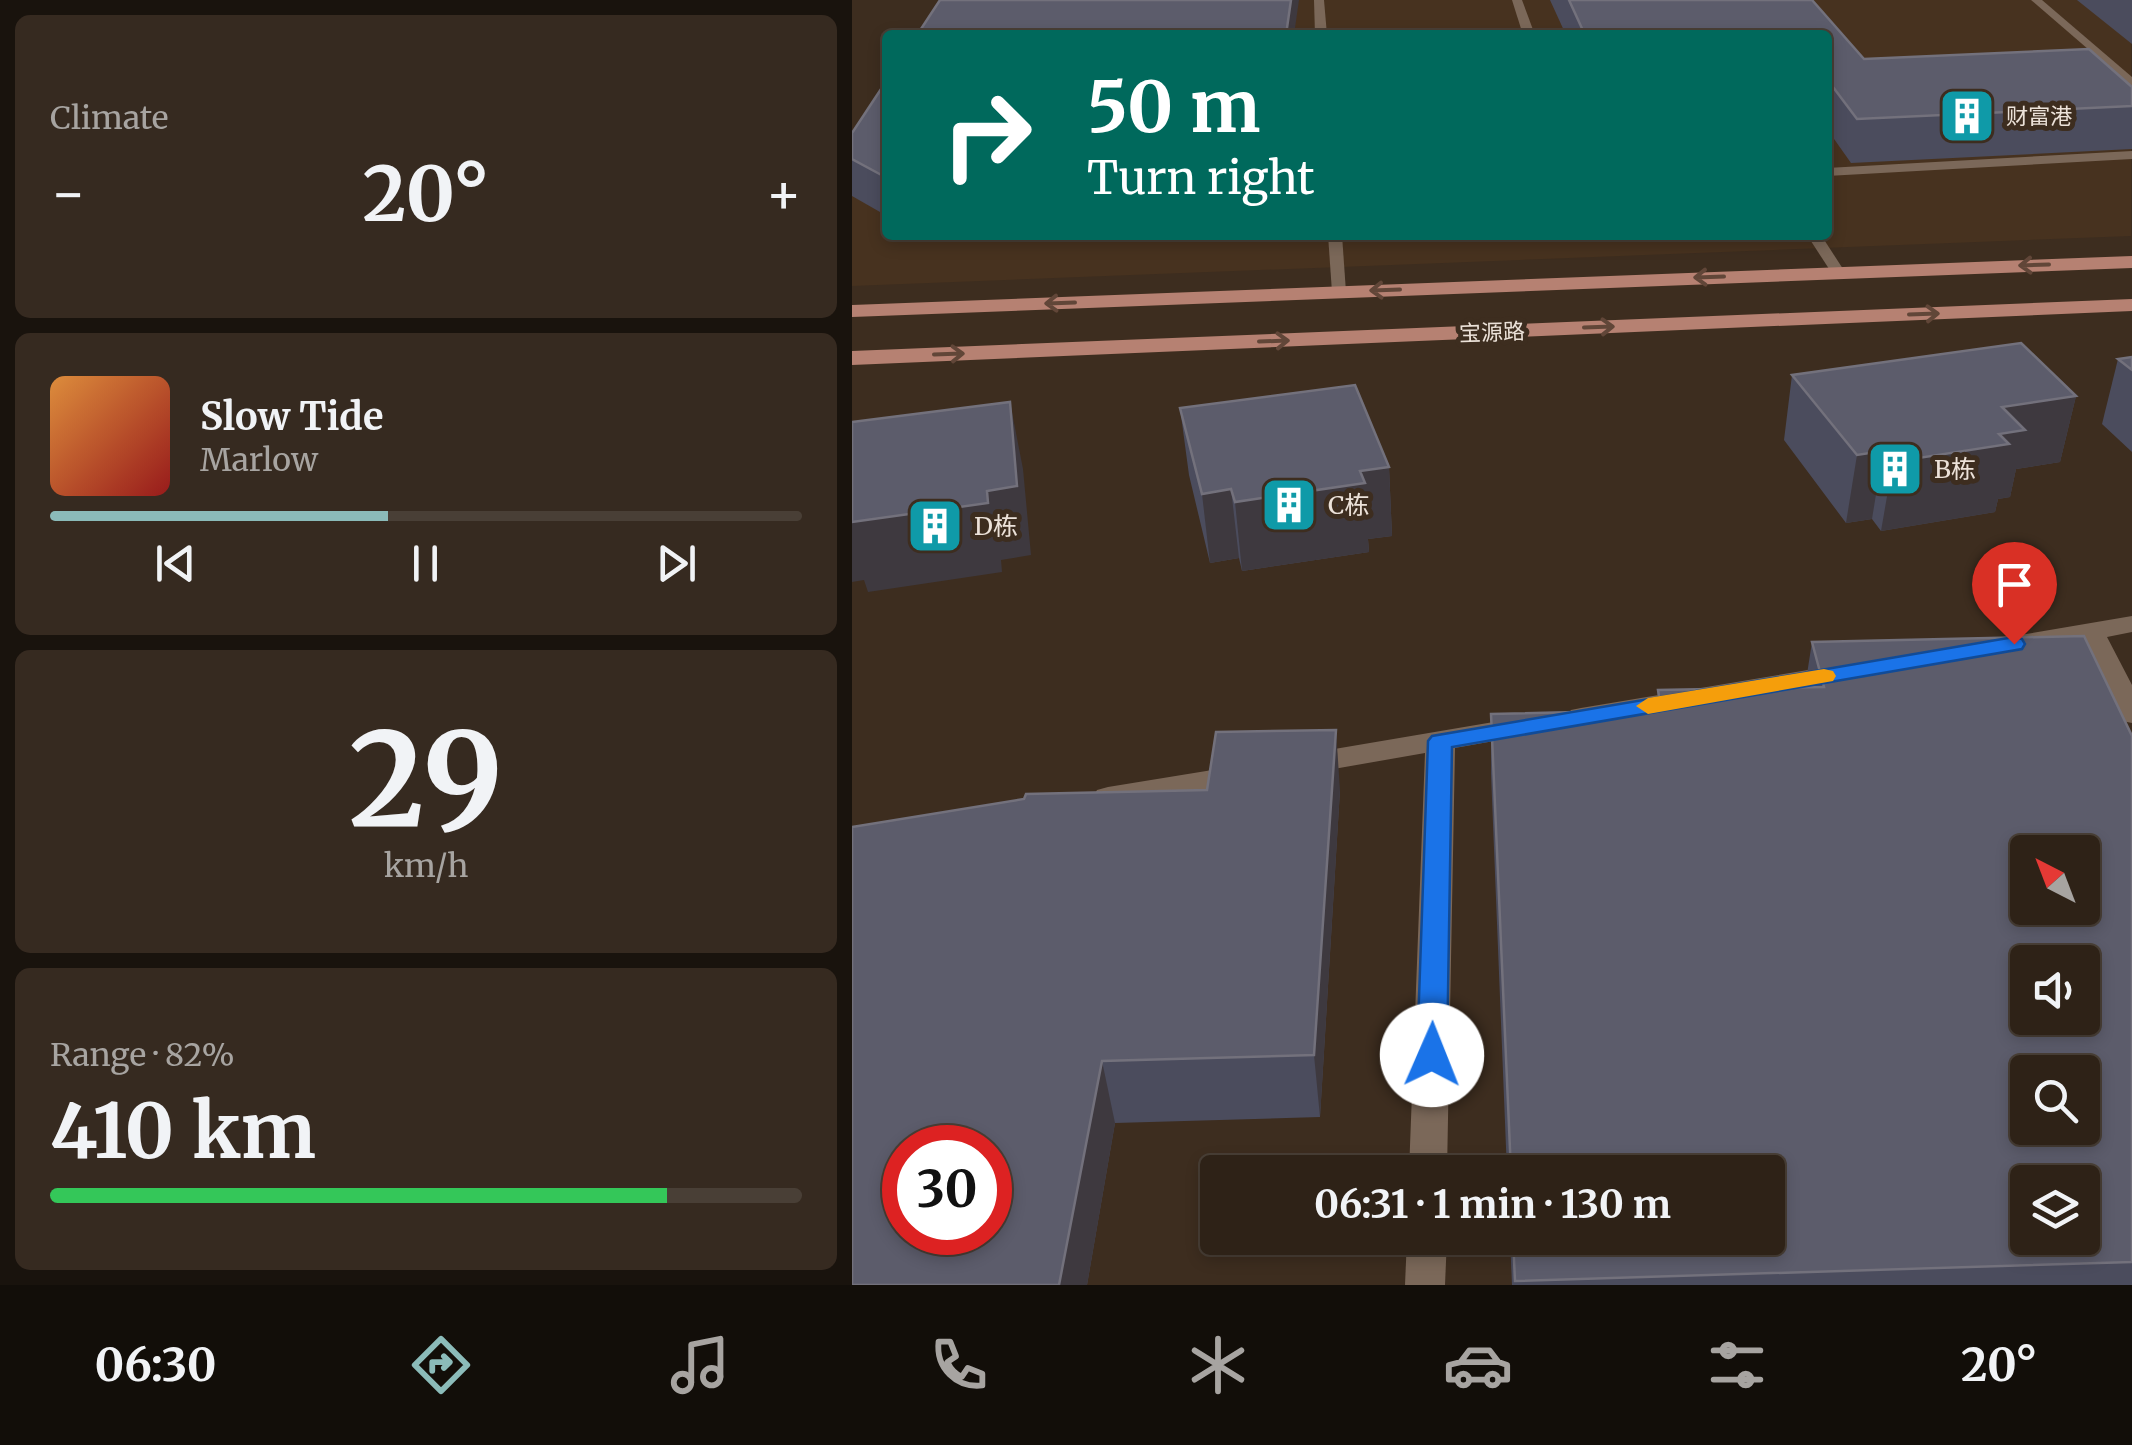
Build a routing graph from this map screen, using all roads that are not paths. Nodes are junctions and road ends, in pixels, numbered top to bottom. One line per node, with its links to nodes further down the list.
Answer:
1 (1318, 0): 4 (lane)
2 (1518, 0): 5 (lane)
3 (2036, 0): 6 (lane)
4 (1321, 30)
5 (1528, 30)
6 (2132, 84)
7 (2132, 155): 8 (lane)
8 (1832, 172)
9 (1336, 240): 13 (lane)
10 (1817, 240): 12 (lane)
11 (2132, 262): 12 (main road, 宝源路, one-way to 12)
12 (1838, 272): 13 (main road, 宝源路, one-way to 13)
13 (1339, 292): 15 (main road, 宝源路, one-way to 15)
14 (2132, 306): 16 (main road, 宝源路, one-way to 14)
15 (852, 311)
16 (852, 358)
17 (2132, 624): 18 (street)
18 (2090, 631): 19 (street); 21 (street)
19 (1992, 648)
20 (1874, 668): 22 (street)
21 (2132, 714)
22 (1440, 741): 23 (street); 24 (street)
23 (1087, 801)
24 (1428, 1155)
25 (1426, 1255): 26 (street)
26 (1425, 1285)

